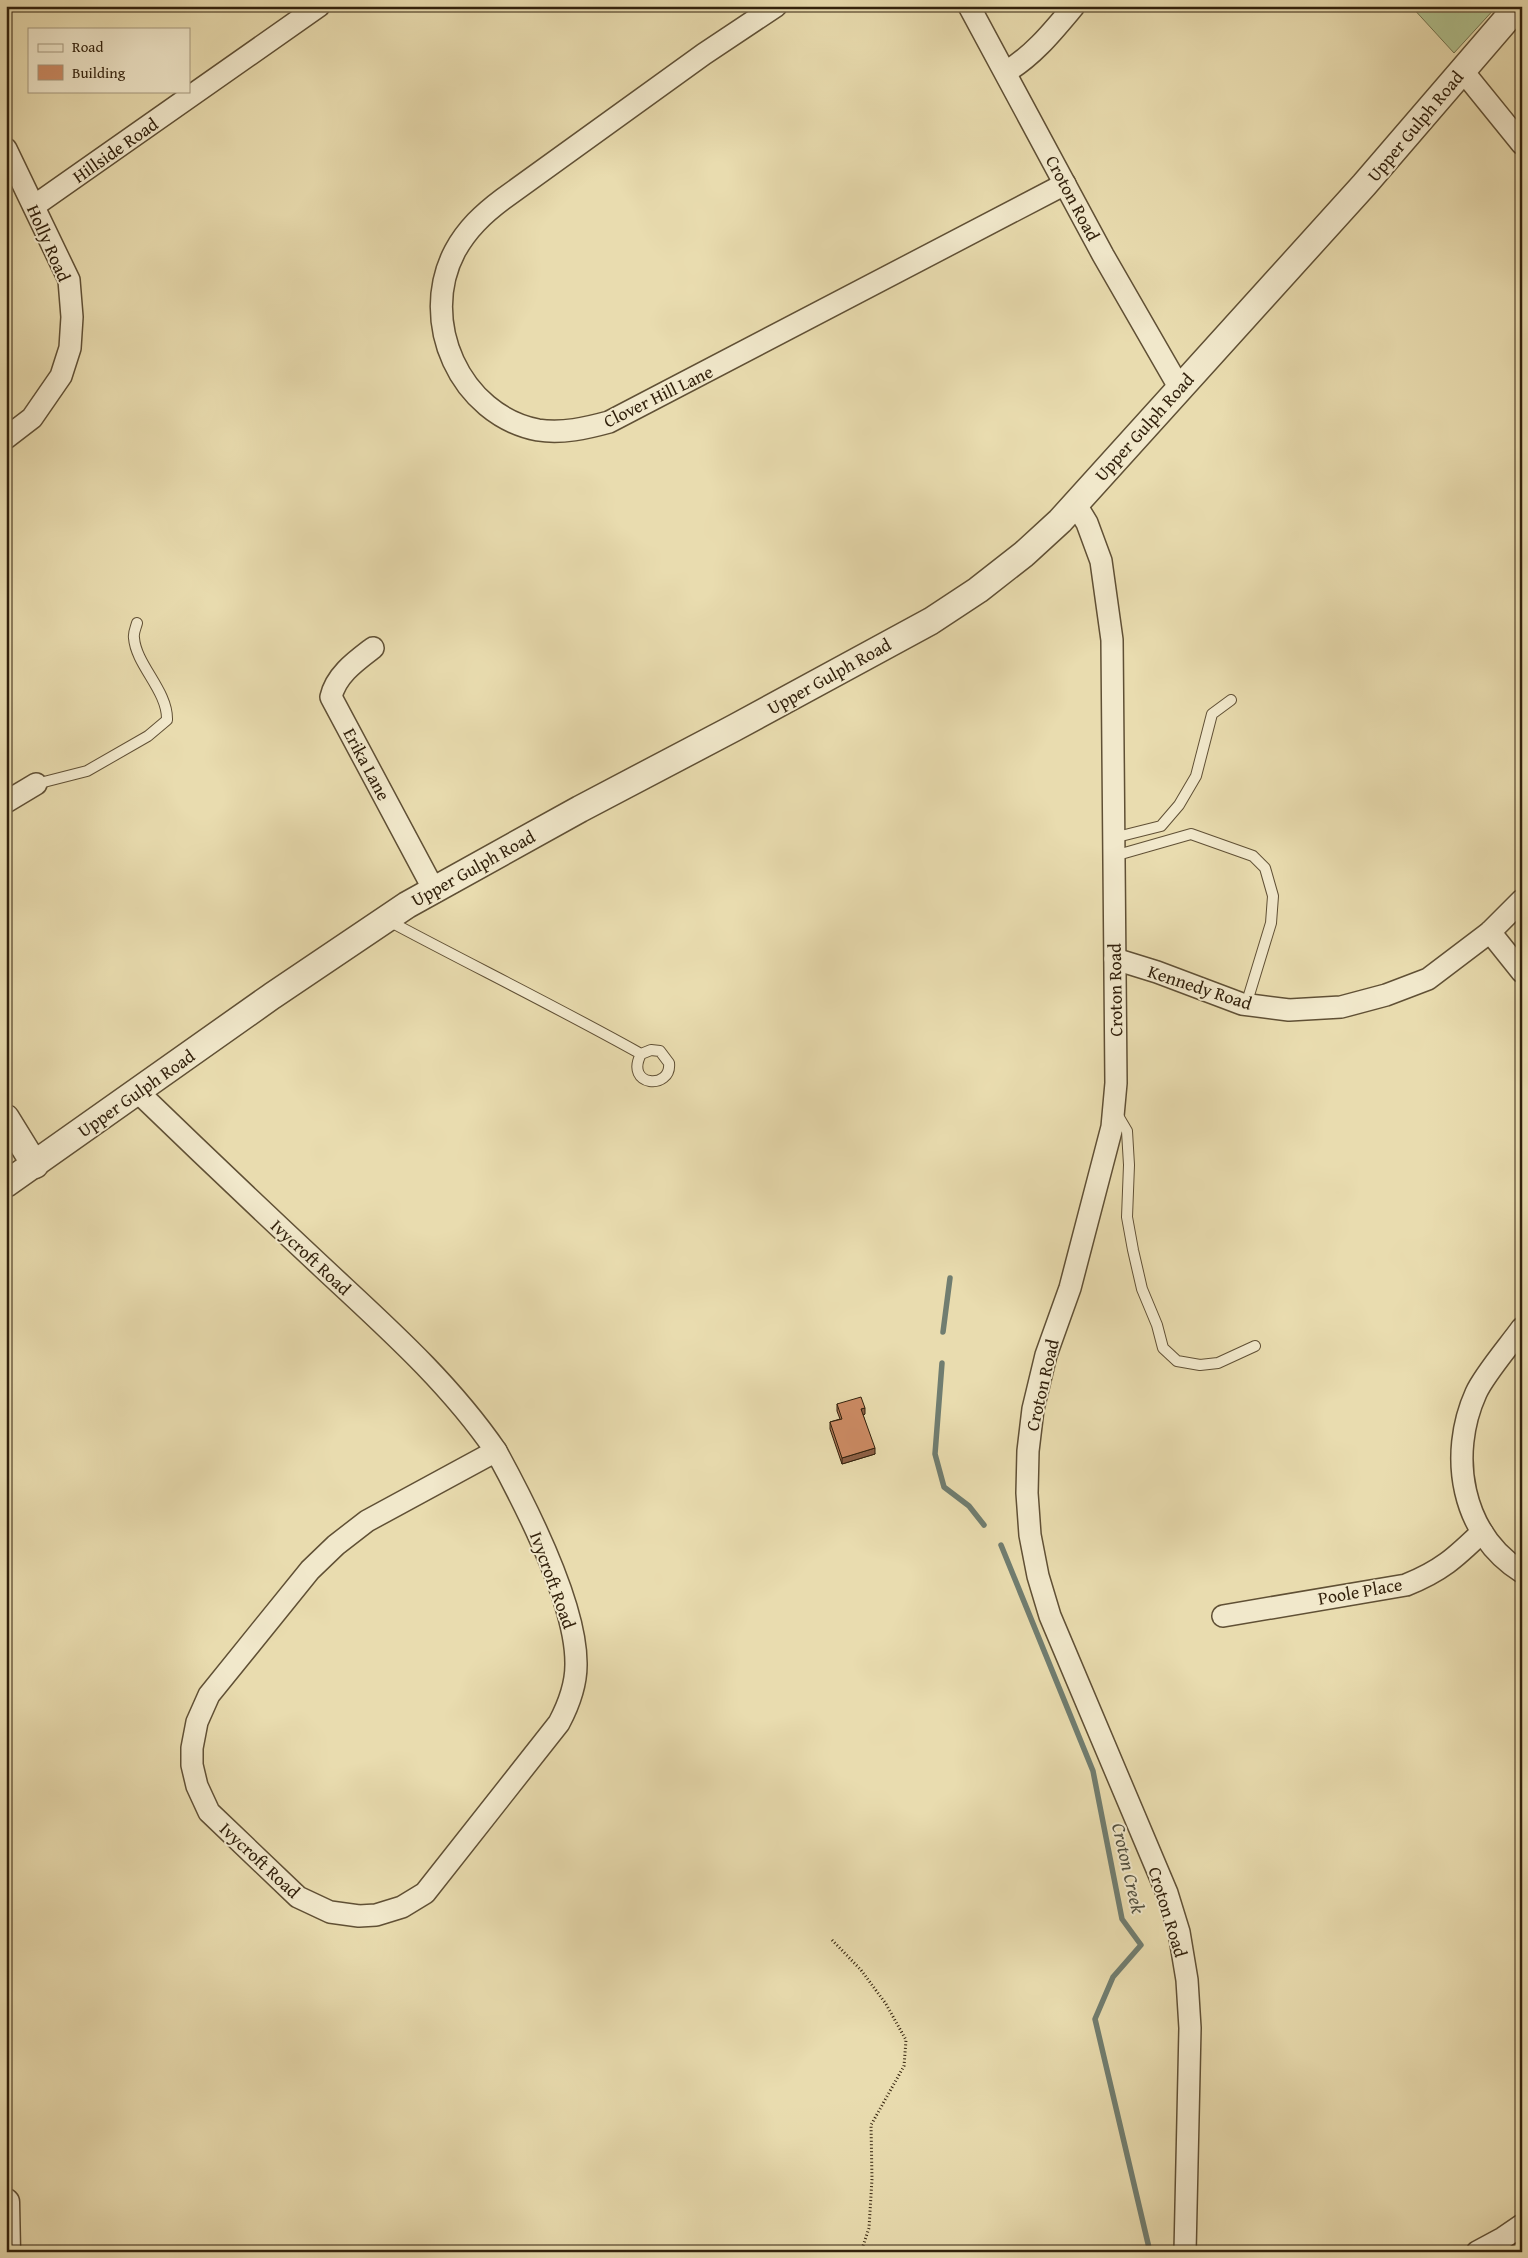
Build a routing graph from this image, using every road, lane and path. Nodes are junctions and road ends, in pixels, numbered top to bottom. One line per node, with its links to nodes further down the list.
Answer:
1 (776, 6): 10 (street, Clover Hill Lane)
2 (969, 6): 7 (street, Croton Road)
3 (1074, 6): 7 (street)
4 (1518, 6): 6 (street, Upper Gulph Road)
5 (307, 10): 11 (street, Hillside Road)
6 (1462, 70): 8 (street); 12 (street, Upper Gulph Road)
7 (1006, 72): 10 (street, Croton Road)
8 (1522, 144)
9 (6, 149): 11 (street, Holly Road)
10 (1065, 184): 12 (street, Croton Road)
11 (34, 206): 13 (street, Holly Road)
12 (1180, 387): 14 (street, Upper Gulph Road)
13 (6, 438)
14 (1075, 503): 20 (street, Croton Road); 21 (street, Upper Gulph Road)
15 (137, 623): 18 (lane)
16 (373, 648): 21 (street, Erika Lane)
17 (1231, 700): 20 (lane)
18 (36, 784): 19 (street)
19 (6, 802)
20 (1114, 847): 25 (street, Croton Road); 27 (lane)
21 (434, 890): 23 (street, Upper Gulph Road)
22 (1522, 900): 24 (street, Kennedy Road)
23 (386, 919): 28 (lane); 29 (street, Upper Gulph Road)
24 (1490, 932): 26 (street); 27 (street, Kennedy Road)
25 (1115, 959): 27 (street, Kennedy Road); 30 (street, Croton Road)
26 (1522, 972)
27 (1246, 1005)
28 (641, 1054)
29 (138, 1092): 32 (street, Upper Gulph Road); 36 (street, Ivycroft Road)
30 (1114, 1109): 35 (lane); 43 (street, Croton Road)
31 (6, 1118): 32 (street)
32 (35, 1164): 33 (street, Upper Gulph Road)
33 (6, 1184)
34 (1522, 1328): 37 (street)
35 (1255, 1346)
36 (496, 1451): 36 (street, Ivycroft Road)
37 (1482, 1532): 38 (street); 39 (street, Poole Place)
38 (1522, 1572)
39 (1223, 1616)
40 (832, 1940): 45 (path)
41 (6, 2202): 44 (street)
42 (1522, 2225): 46 (street)
43 (1190, 2250)
44 (7, 2252)
45 (861, 2252)
46 (1477, 2252)

